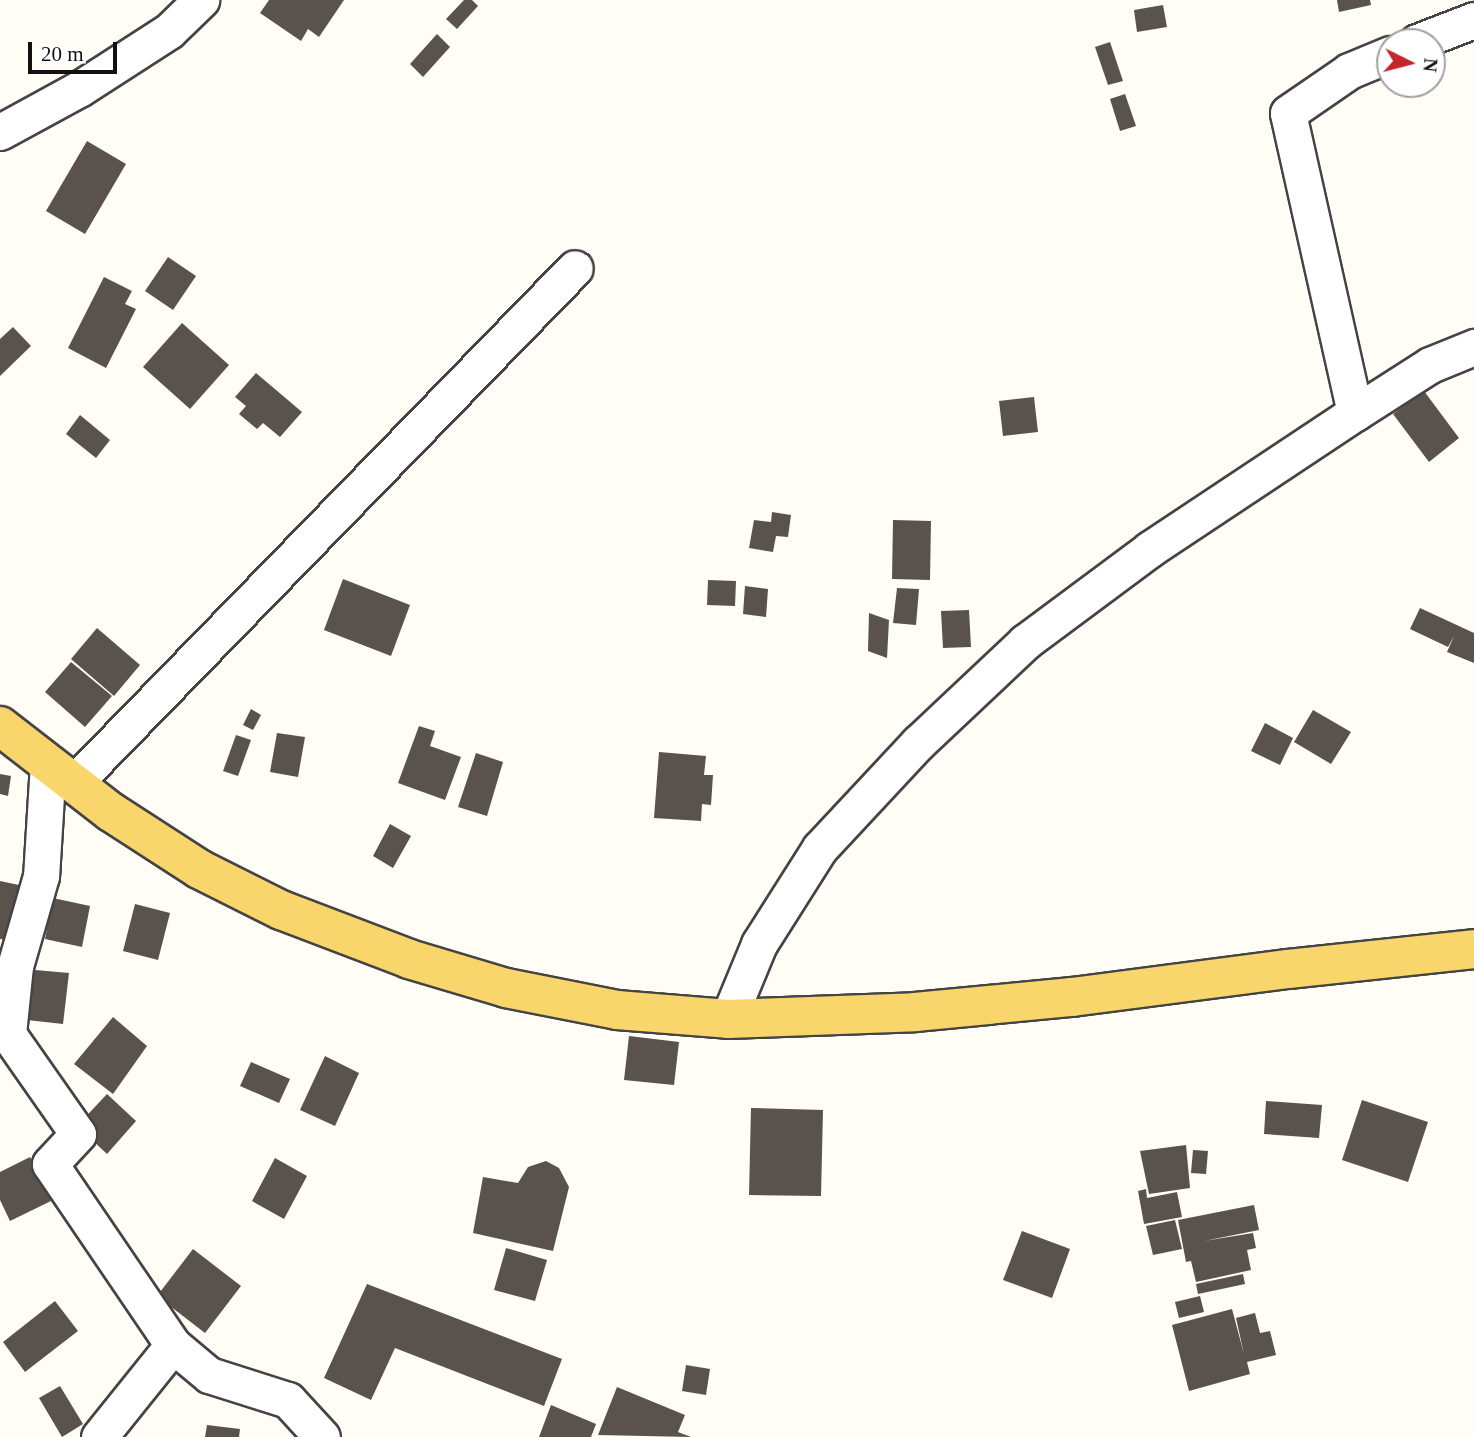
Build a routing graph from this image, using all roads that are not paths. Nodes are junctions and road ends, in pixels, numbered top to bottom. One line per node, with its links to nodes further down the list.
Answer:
1 (201, 0): 5 (street)
2 (1474, 20): 3 (street)
3 (1446, 31)
4 (1376, 60): 8 (street)
5 (0, 132)
6 (575, 268): 10 (street)
7 (1474, 347): 8 (street)
8 (1354, 414): 12 (street)
9 (0, 726): 10 (main road)
10 (61, 773): 12 (main road); 13 (street)
11 (1474, 949): 12 (main road)
12 (728, 1019)
13 (173, 1345): 14 (street); 15 (street)
14 (99, 1437)
15 (322, 1437)

